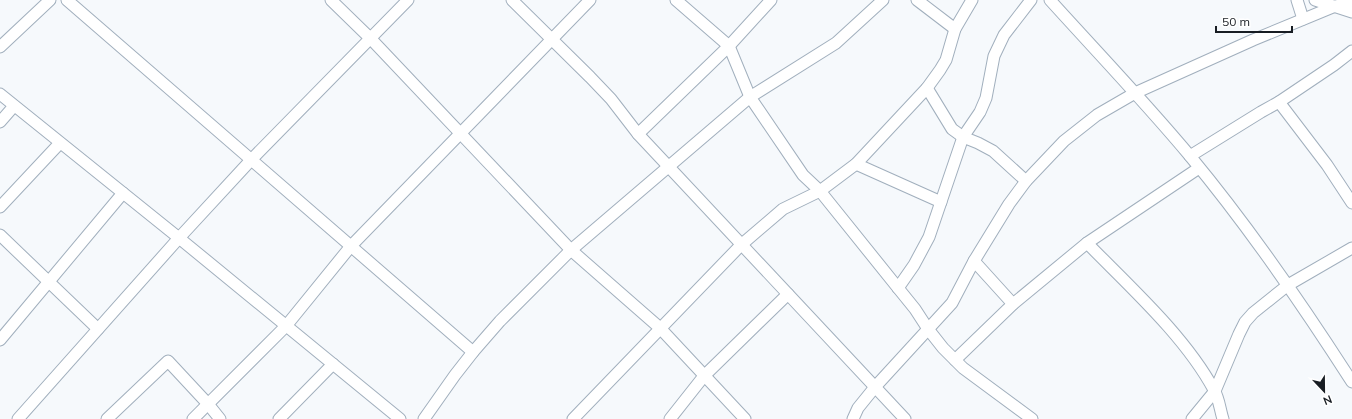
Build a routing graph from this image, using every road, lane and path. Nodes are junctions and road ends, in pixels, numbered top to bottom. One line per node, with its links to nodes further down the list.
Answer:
1 (50, 0): 24 (street)
2 (68, 0): 38 (street)
3 (331, 0): 21 (street)
4 (408, 0): 21 (street)
5 (512, 0): 22 (street)
6 (590, 0): 22 (street)
7 (677, 0): 23 (street)
8 (771, 0): 23 (street)
9 (883, 0): 29 (street)
10 (917, 0): 20 (street)
11 (972, 0): 20 (street)
12 (1030, 0): 35 (street)
13 (1050, 0): 27 (street)
14 (1297, 0): 19 (street)
15 (1315, 0): 17 (street)
16 (1352, 1): 17 (street)
17 (1333, 7): 18 (street); 19 (street)
18 (1352, 12)
19 (1303, 19): 27 (street)
20 (955, 29): 26 (street)
21 (371, 39): 33 (street); 38 (street)
22 (552, 40): 33 (street); 34 (street)
23 (729, 46): 29 (street); 34 (street)
24 (0, 47)
25 (1352, 51): 30 (street)
26 (927, 88): 35 (street); 39 (street)
27 (1135, 93): 37 (street); 42 (street)
28 (0, 94): 31 (street)
29 (750, 97): 40 (street); 43 (street)
30 (1279, 102): 37 (street); 46 (street)
31 (14, 106): 32 (street); 36 (street)
32 (0, 122)
33 (461, 134): 52 (street); 54 (street)
34 (638, 134): 40 (street)
35 (963, 137): 42 (street); 45 (street)
36 (60, 142): 44 (street); 47 (street)
37 (1190, 156): 41 (street)
38 (251, 160): 49 (street); 52 (street)
39 (856, 164): 43 (street); 45 (street)
40 (668, 166): 51 (street); 54 (street)
41 (1199, 168): 50 (street); 57 (street)
42 (1026, 181): 55 (street)
43 (820, 191): 51 (street); 58 (street)
44 (123, 193): 49 (street); 56 (street)
45 (941, 202): 58 (street)
46 (1352, 203)
47 (0, 207)
48 (0, 235): 56 (street)
49 (179, 238): 61 (street); 63 (street)
50 (1087, 243): 60 (street); 72 (street)
51 (741, 245): 59 (street); 62 (street)
52 (351, 246): 61 (street); 66 (street)
53 (1352, 248): 57 (street)
54 (571, 250): 62 (street); 66 (street)
55 (974, 261): 60 (street); 64 (street)
56 (49, 282): 63 (street); 65 (street)
57 (1288, 285): 70 (street); 72 (street)
58 (898, 288): 64 (street)
59 (788, 294): 69 (street); 71 (street)
60 (1013, 304): 67 (street)
61 (286, 326): 68 (street); 73 (street)
62 (660, 328): 69 (street); 81 (street)
63 (98, 329): 74 (street)
64 (928, 329): 67 (street); 71 (street)
65 (0, 340)
66 (473, 352): 80 (street)
67 (955, 360): 86 (street)
68 (333, 364): 78 (street); 79 (street)
69 (704, 376): 82 (street); 83 (street)
70 (1352, 382)
71 (875, 388): 84 (street); 85 (street)
72 (1215, 391): 87 (street); 88 (street)
73 (208, 404): 75 (street); 76 (street); 77 (street)
74 (18, 419)
75 (107, 419)
76 (193, 419)
77 (220, 419)
78 (279, 419)
79 (400, 419)
80 (424, 419)
81 (573, 419)
82 (670, 419)
83 (745, 419)
84 (853, 419)
85 (905, 419)
86 (1032, 419)
87 (1192, 419)
88 (1223, 419)

